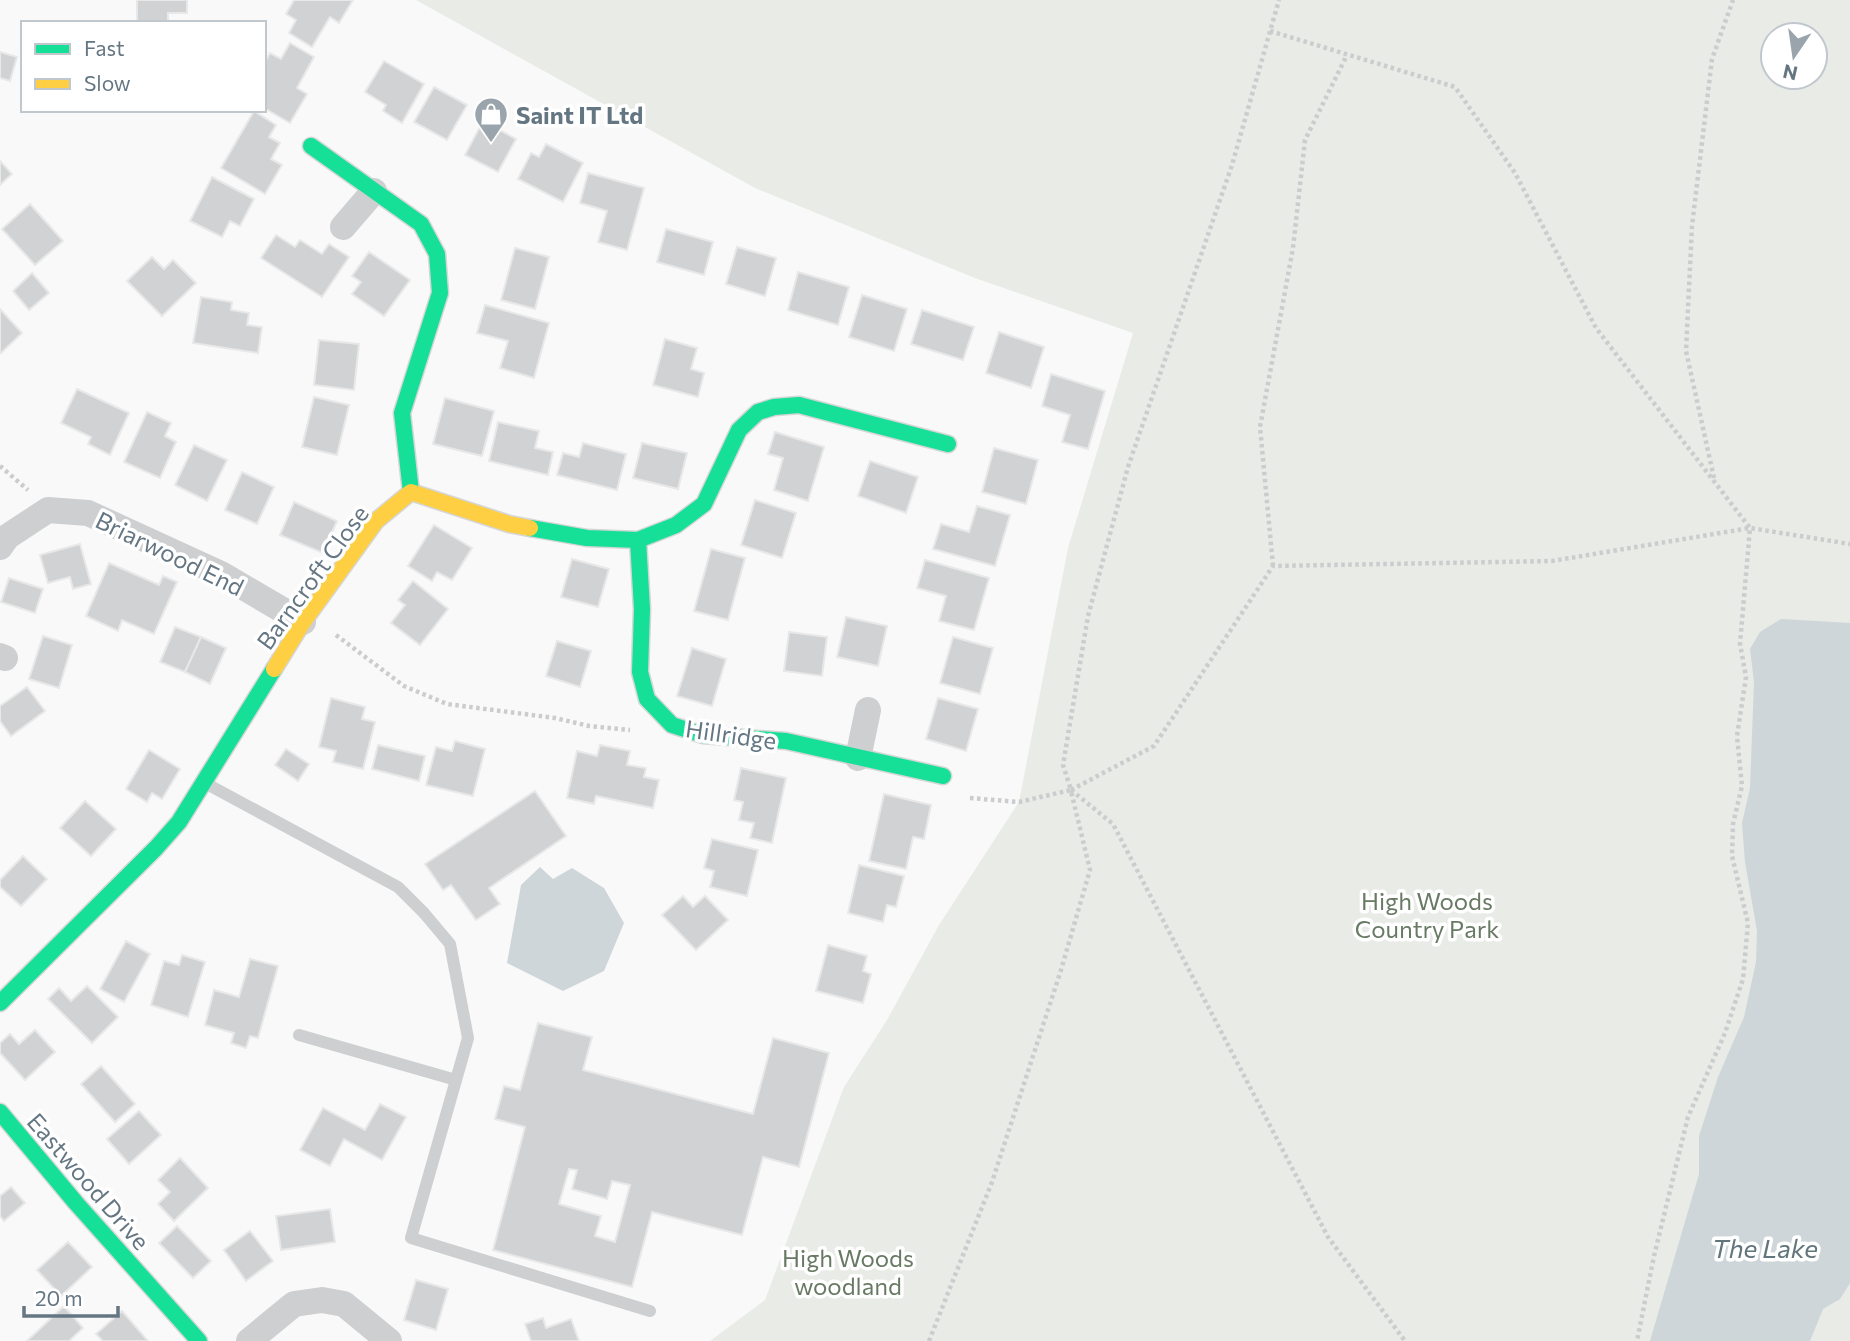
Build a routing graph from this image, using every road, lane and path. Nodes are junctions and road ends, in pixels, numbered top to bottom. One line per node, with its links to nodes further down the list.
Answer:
1 (1279, 0): 3 (path)
2 (1733, 0): 9 (path)
3 (1270, 32): 4 (path); 22 (path)
4 (1347, 55): 9 (path); 15 (path)
5 (311, 146): 6 (street)
6 (374, 191): 7 (street); 10 (street)
7 (343, 227)
8 (948, 444): 12 (street)
9 (1714, 481): 11 (path)
10 (411, 492): 12 (street); 16 (street, Barncroft Close)
11 (1750, 528): 13 (path); 15 (path); 34 (path)
12 (638, 540): 19 (street, Hillridge)
13 (1850, 544)
14 (0, 547): 16 (street, Briarwood End)
15 (1273, 566): 22 (path)
16 (303, 622): 18 (path); 21 (street, Barncroft Close)
17 (868, 710): 19 (street)
18 (635, 731)
19 (858, 758): 20 (street, Hillridge)
20 (943, 776)
21 (203, 783): 24 (street, Barncroft Close); 26 (lane)
22 (1070, 790): 23 (path); 32 (path); 33 (path)
23 (1019, 802)
24 (0, 1003)
25 (299, 1035): 26 (lane)
26 (456, 1080): 28 (lane)
27 (0, 1112): 29 (street, Eastwood Drive)
28 (650, 1311)
29 (200, 1341)
30 (249, 1341): 31 (street)
31 (389, 1341)
32 (929, 1341)
33 (1405, 1341)
34 (1637, 1341)

